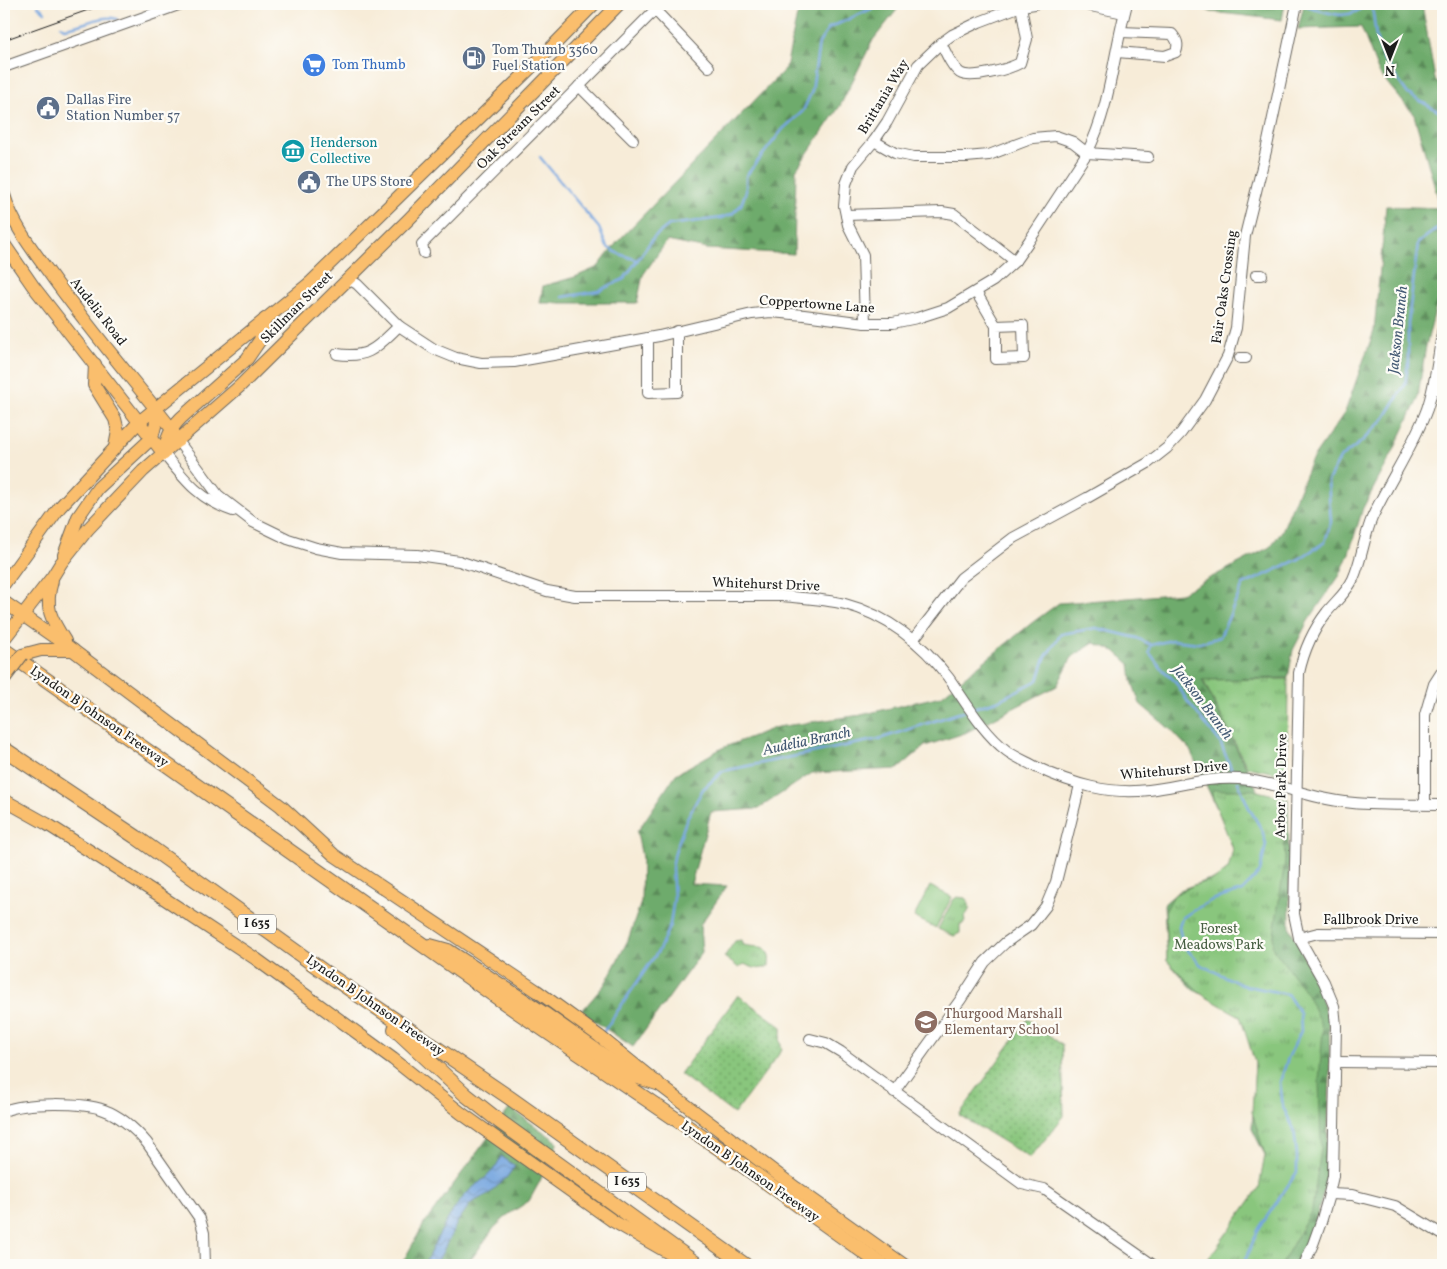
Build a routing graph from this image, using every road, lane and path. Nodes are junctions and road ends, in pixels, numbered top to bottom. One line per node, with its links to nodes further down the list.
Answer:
1 (181, 4): 13 (street)
2 (594, 4): 27 (main road, Skillman Street)
3 (619, 4): 25 (main road, Skillman Street)
4 (1035, 4): 6 (street, Brittania Way)
5 (1080, 4): 9 (street)
6 (1021, 6): 11 (street, Brittania Way); 11 (street)
7 (1297, 6): 51 (street, Fair Oaks Crossing)
8 (658, 7): 14 (street); 15 (street, Oak Stream Street)
9 (1126, 8): 10 (street, Coppertowne Lane)
10 (1121, 32): 12 (street, Coppertowne Lane); 12 (street)
11 (941, 43): 17 (street, Brittania Way)
12 (1117, 52): 18 (street, Coppertowne Lane)
13 (4, 67)
14 (709, 67)
15 (579, 86): 16 (street); 23 (street, Oak Stream Street)
16 (633, 140)
17 (874, 142): 18 (street); 21 (street, Brittania Way)
18 (1087, 153): 19 (street); 24 (street, Coppertowne Lane)
19 (1148, 157)
20 (4, 195): 38 (main road, Audelia Road)
21 (846, 215): 24 (street); 28 (street, Brittania Way)
22 (4, 244): 35 (main road)
23 (424, 253)
24 (1015, 261): 26 (street, Coppertowne Lane)
25 (348, 280): 29 (street, Coppertowne Lane); 42 (main road, Skillman Street)
26 (976, 292): 28 (street, Coppertowne Lane); 30 (street)
27 (265, 319): 38 (main road, Skillman Street); 40 (main road)
28 (865, 323): 32 (street, Coppertowne Lane)
29 (399, 326): 33 (street, Coppertowne Lane); 34 (street)
30 (996, 326)
31 (1443, 328): 36 (street, Arbor Park Drive)
32 (677, 331): 33 (street, Coppertowne Lane); 33 (street)
33 (648, 338)
34 (337, 354)
35 (95, 364): 39 (main road); 43 (main road)
36 (1434, 386): 37 (street); 58 (street, Arbor Park Drive)
37 (1443, 393)
38 (156, 408): 39 (main road, Skillman Street); 40 (main road, Audelia Road); 41 (main road)
39 (140, 422): 41 (main road); 43 (main road, Skillman Street)
40 (171, 428): 42 (main road, Audelia Road); 44 (main road)
41 (152, 438): 44 (main road); 46 (main road)
42 (178, 441): 44 (main road, Skillman Street); 45 (street, Whitehurst Drive)
43 (115, 447): 48 (main road, Skillman Street)
44 (164, 454): 45 (street, Whitehurst Drive); 46 (main road, Skillman Street)
45 (238, 512): 51 (street, Whitehurst Drive)
46 (61, 563): 47 (main road, Skillman Street)
47 (53, 576): 50 (main road, Skillman Street); 53 (main road)
48 (4, 584)
49 (4, 602): 50 (main road)
50 (22, 615): 52 (main road, Skillman Street); 53 (main road)
51 (913, 640): 57 (street, Whitehurst Drive)
52 (4, 642): 64 (highway, Lyndon B Johnson Freeway)
53 (71, 649): 55 (main road, bridge); 69 (main road)
54 (1443, 670): 60 (street)
55 (4, 679)
56 (4, 749): 65 (highway, Lyndon B Johnson Freeway / I 635)
57 (1080, 785): 58 (street, Whitehurst Drive); 70 (street)
58 (1297, 791): 60 (street, Whitehurst Drive); 63 (street, Arbor Park Drive)
59 (4, 800): 76 (main road)
60 (1425, 804): 61 (street, Whitehurst Drive)
61 (1443, 804)
62 (1443, 934): 63 (street, Fallbrook Drive)
63 (1299, 938): 67 (street, Arbor Park Drive)
64 (423, 945): 69 (highway); 79 (highway, Lyndon B Johnson Freeway)
65 (364, 999): 77 (highway); 78 (highway, Lyndon B Johnson Freeway / I 635)
66 (810, 1039): 70 (street)
67 (1336, 1062): 68 (street); 72 (street, Arbor Park Drive)
68 (1443, 1063)
69 (657, 1083): 80 (main road)
70 (894, 1092): 81 (street)
71 (4, 1111): 75 (street)
72 (1330, 1194): 74 (street); 82 (street, Arbor Park Drive)
73 (1443, 1221): 74 (street)
74 (1440, 1233)
75 (205, 1265)
76 (690, 1265)
77 (698, 1265)
78 (745, 1265)
79 (882, 1265)
80 (904, 1265)
81 (1153, 1265)
82 (1304, 1265)

